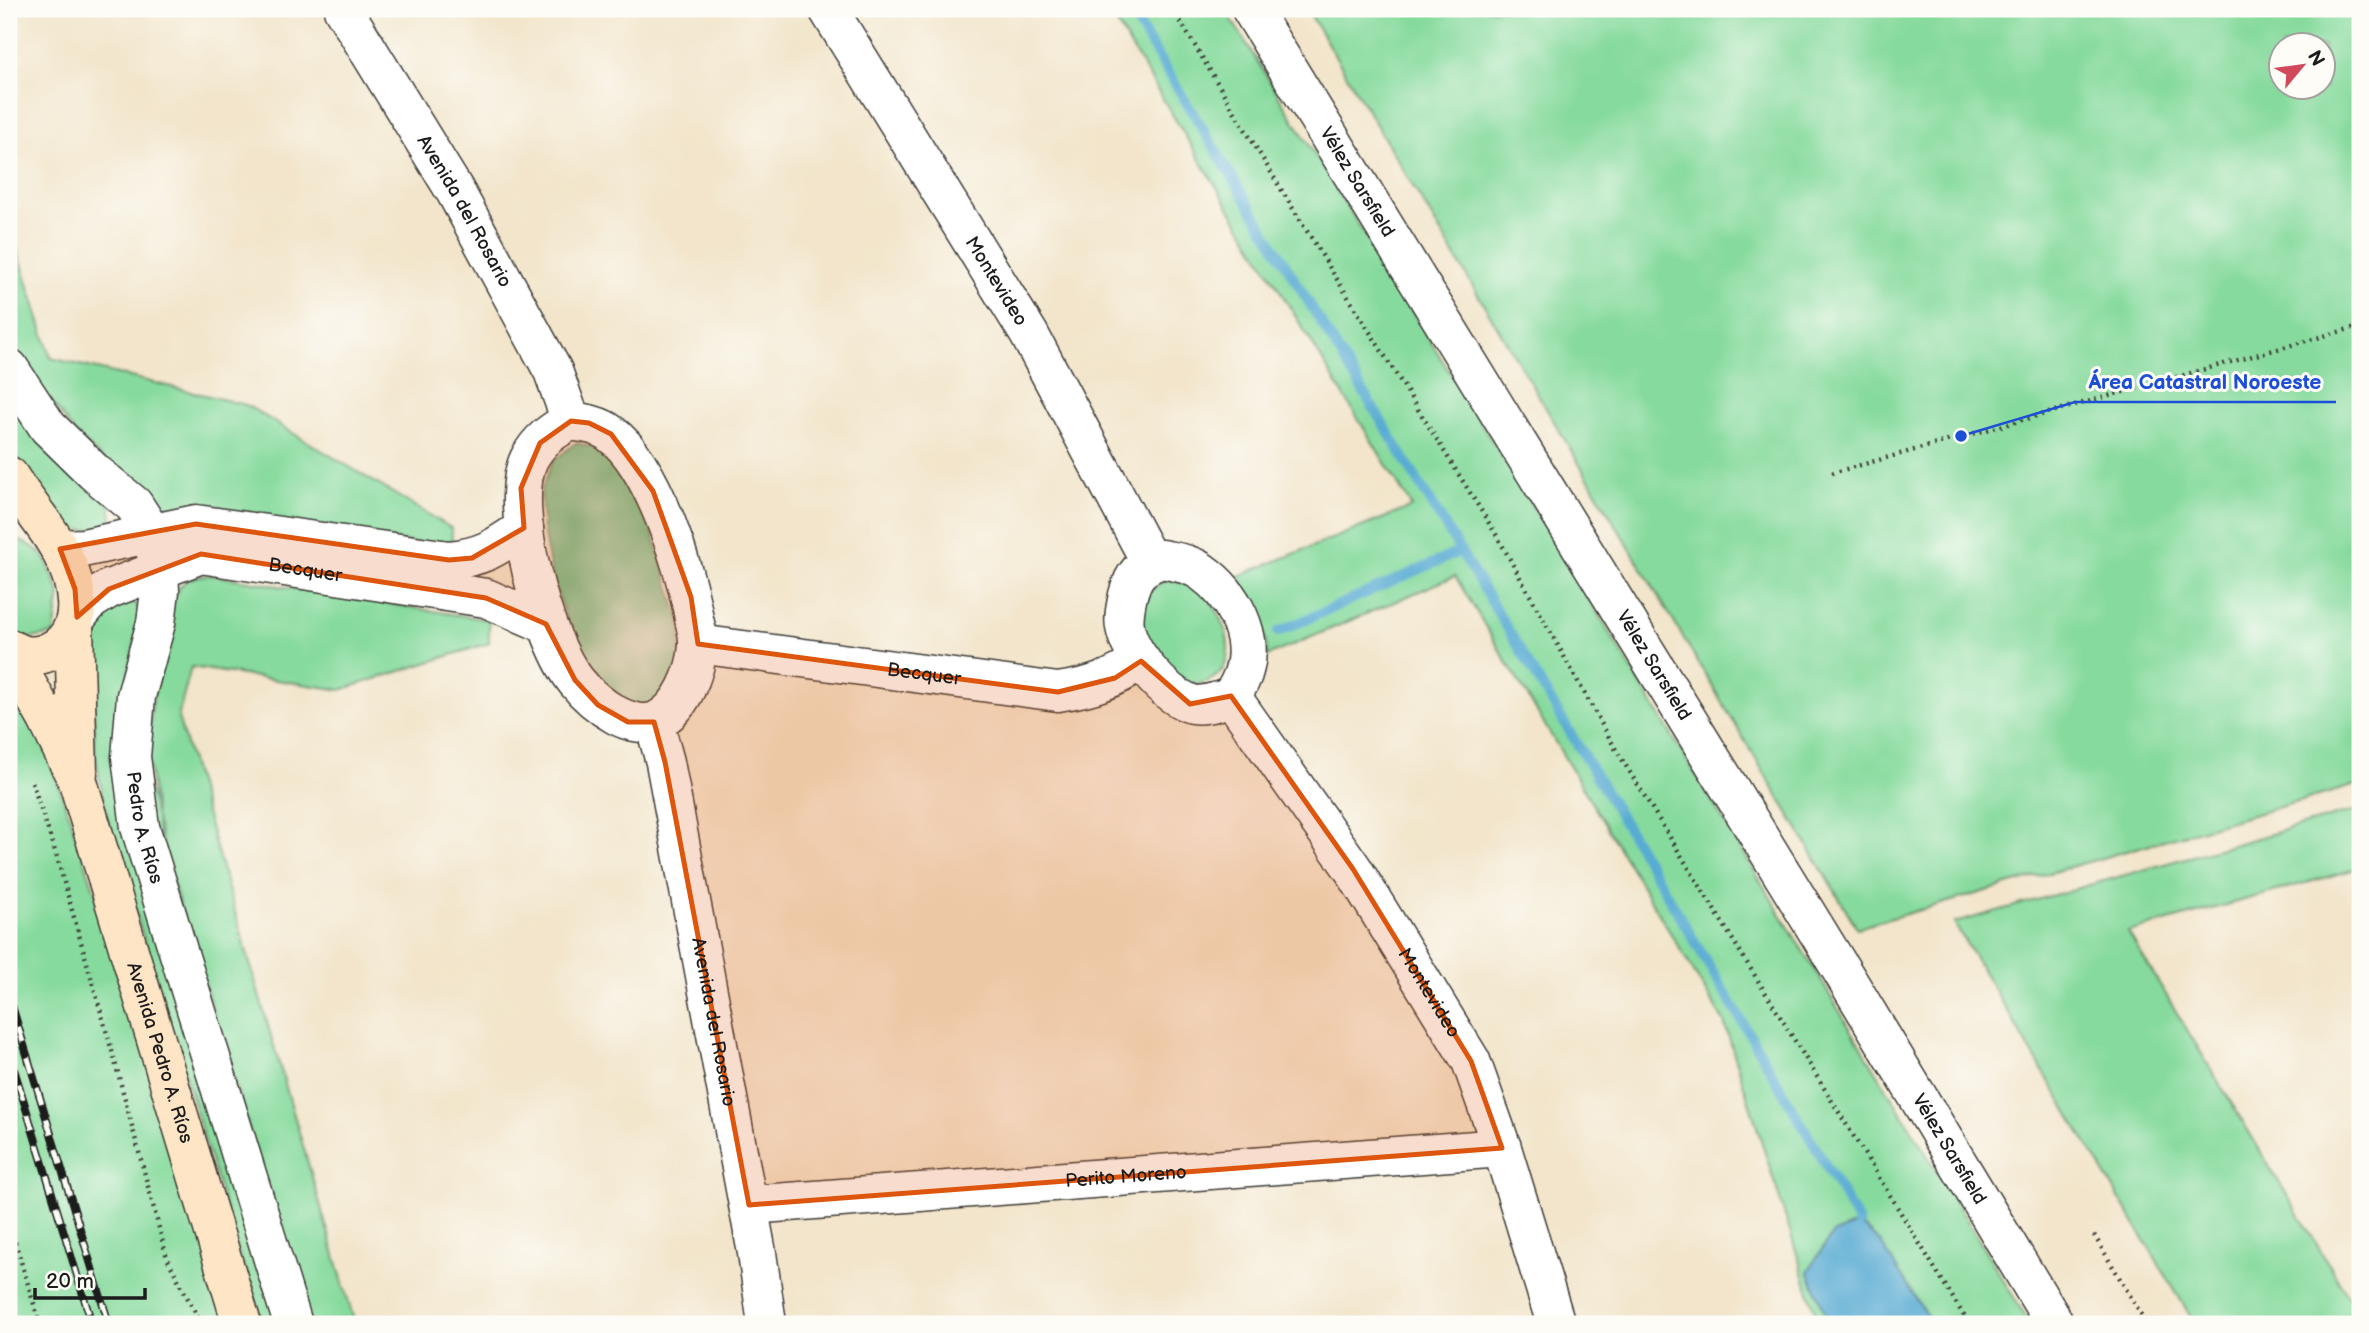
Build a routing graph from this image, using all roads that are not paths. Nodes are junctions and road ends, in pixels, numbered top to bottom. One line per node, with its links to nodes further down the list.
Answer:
1 (343, 9): 5 (street, Avenida del Rosario)
2 (828, 9): 11 (street, Montevideo)
3 (1251, 9): 26 (street, Vélez Sarsfield)
4 (9, 368): 10 (street)
5 (572, 421): 7 (street); 14 (street)
6 (9, 476): 9 (main road, Avenida Pedro A. Ríos)
7 (524, 528): 10 (street, Becquer); 13 (street)
8 (9, 531): 9 (main road)
9 (56, 543): 10 (street, Becquer); 12 (main road, Avenida Pedro A. Ríos)
10 (155, 551): 12 (street, Becquer); 13 (street, Becquer); 23 (street, Pedro A. Ríos)
11 (1151, 563): 16 (street); 17 (street)
12 (75, 622): 15 (main road, Avenida Pedro A. Ríos); 19 (main road, Avenida Pedro A. Ríos)
13 (546, 624): 18 (street)
14 (698, 644): 16 (street, Becquer); 18 (street)
15 (9, 650): 19 (main road, Avenida Pedro A. Ríos)
16 (1141, 661): 17 (street)
17 (1231, 696): 20 (street, Montevideo)
18 (654, 722): 21 (street, Avenida del Rosario)
19 (78, 782): 22 (main road, Avenida Pedro A. Ríos)
20 (1502, 1148): 21 (street, Perito Moreno); 25 (street, Montevideo)
21 (749, 1205): 24 (street, Avenida del Rosario)
22 (243, 1324)
23 (293, 1324)
24 (767, 1324)
25 (1556, 1324)
26 (2055, 1324)

